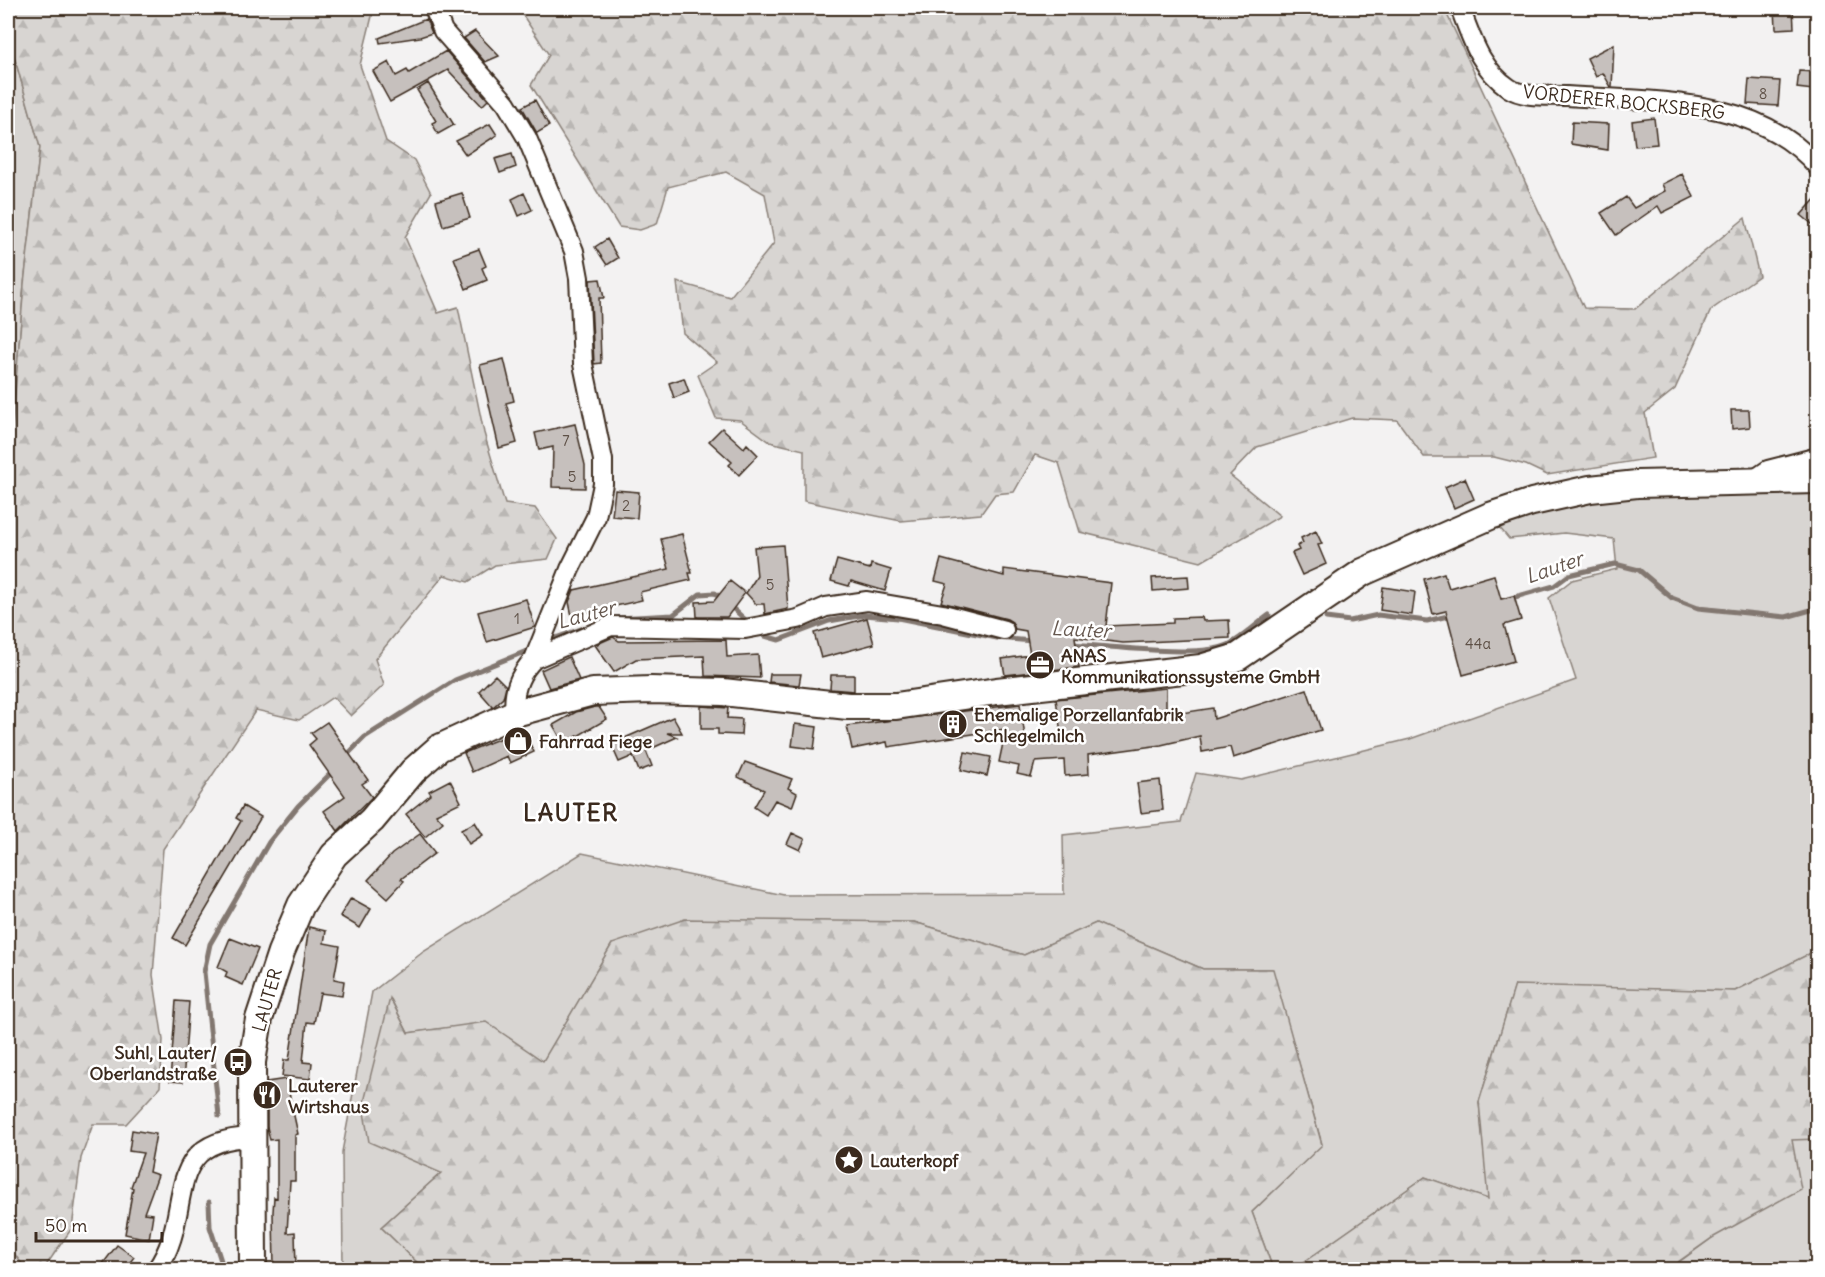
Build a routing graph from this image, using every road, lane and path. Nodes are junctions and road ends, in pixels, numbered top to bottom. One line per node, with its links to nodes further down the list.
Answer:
1 (434, 8): 8 (street)
2 (1460, 8): 3 (street, VORDERER BOCKSBERG)
3 (1818, 167)
4 (1818, 457): 6 (street)
5 (1818, 480): 6 (street, LAUTER)
6 (1748, 484): 9 (street, LAUTER)
7 (1004, 630): 8 (street)
8 (534, 659): 9 (street)
9 (515, 713): 10 (street, LAUTER)
10 (252, 1137): 11 (street); 12 (street, LAUTER)
11 (156, 1269)
12 (253, 1269)

